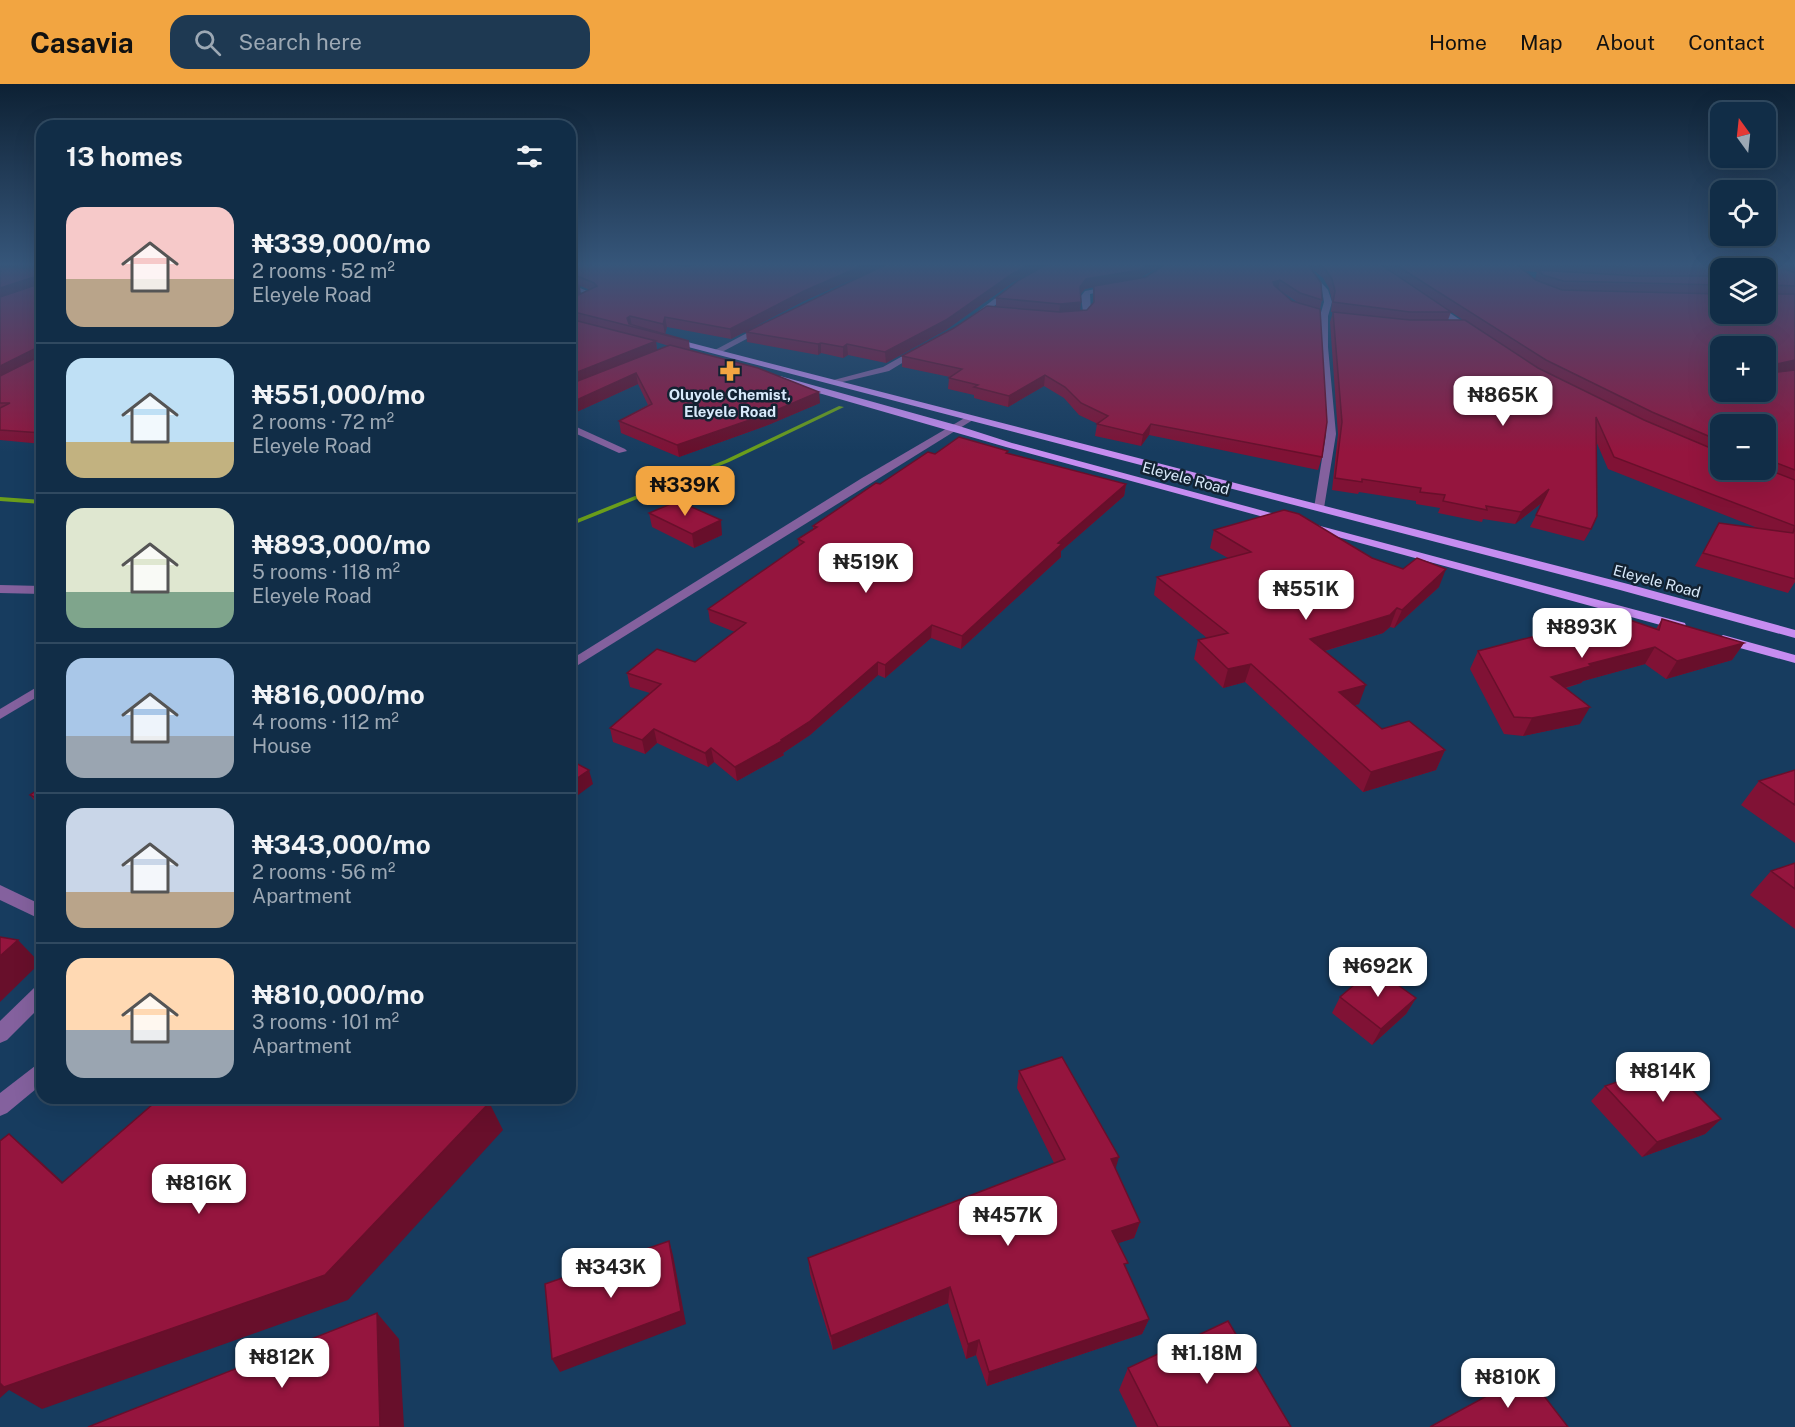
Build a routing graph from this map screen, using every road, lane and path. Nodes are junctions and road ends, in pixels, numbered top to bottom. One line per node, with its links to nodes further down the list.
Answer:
1 (766, 327): 9 (street)
2 (1324, 327): 16 (street)
3 (1450, 327): 4 (street)
4 (1455, 327)
5 (1467, 327): 7 (street)
6 (665, 338): 9 (main road, Eleyele Road)
7 (1484, 338)
8 (923, 349): 11 (street)
9 (717, 351): 11 (main road, Eleyele Road)
10 (766, 375): 13 (main road, Eleyele Road)
11 (834, 381): 12 (main road, Eleyele Road)
12 (971, 418): 13 (street); 16 (main road, Eleyele Road)
13 (953, 427): 20 (main road, Eleyele Road); 21 (street)
14 (576, 430): 15 (street)
15 (622, 451)
16 (1318, 508): 19 (main road, Eleyele Road)
17 (0, 589): 18 (street)
18 (36, 590)
19 (1795, 634)
20 (1795, 659)
21 (576, 662)
22 (36, 691): 23 (street)
23 (0, 715)
24 (0, 892): 25 (street)
25 (36, 910)
26 (36, 999): 27 (street)
27 (0, 1034)
28 (36, 1077): 29 (street)
29 (0, 1106)

